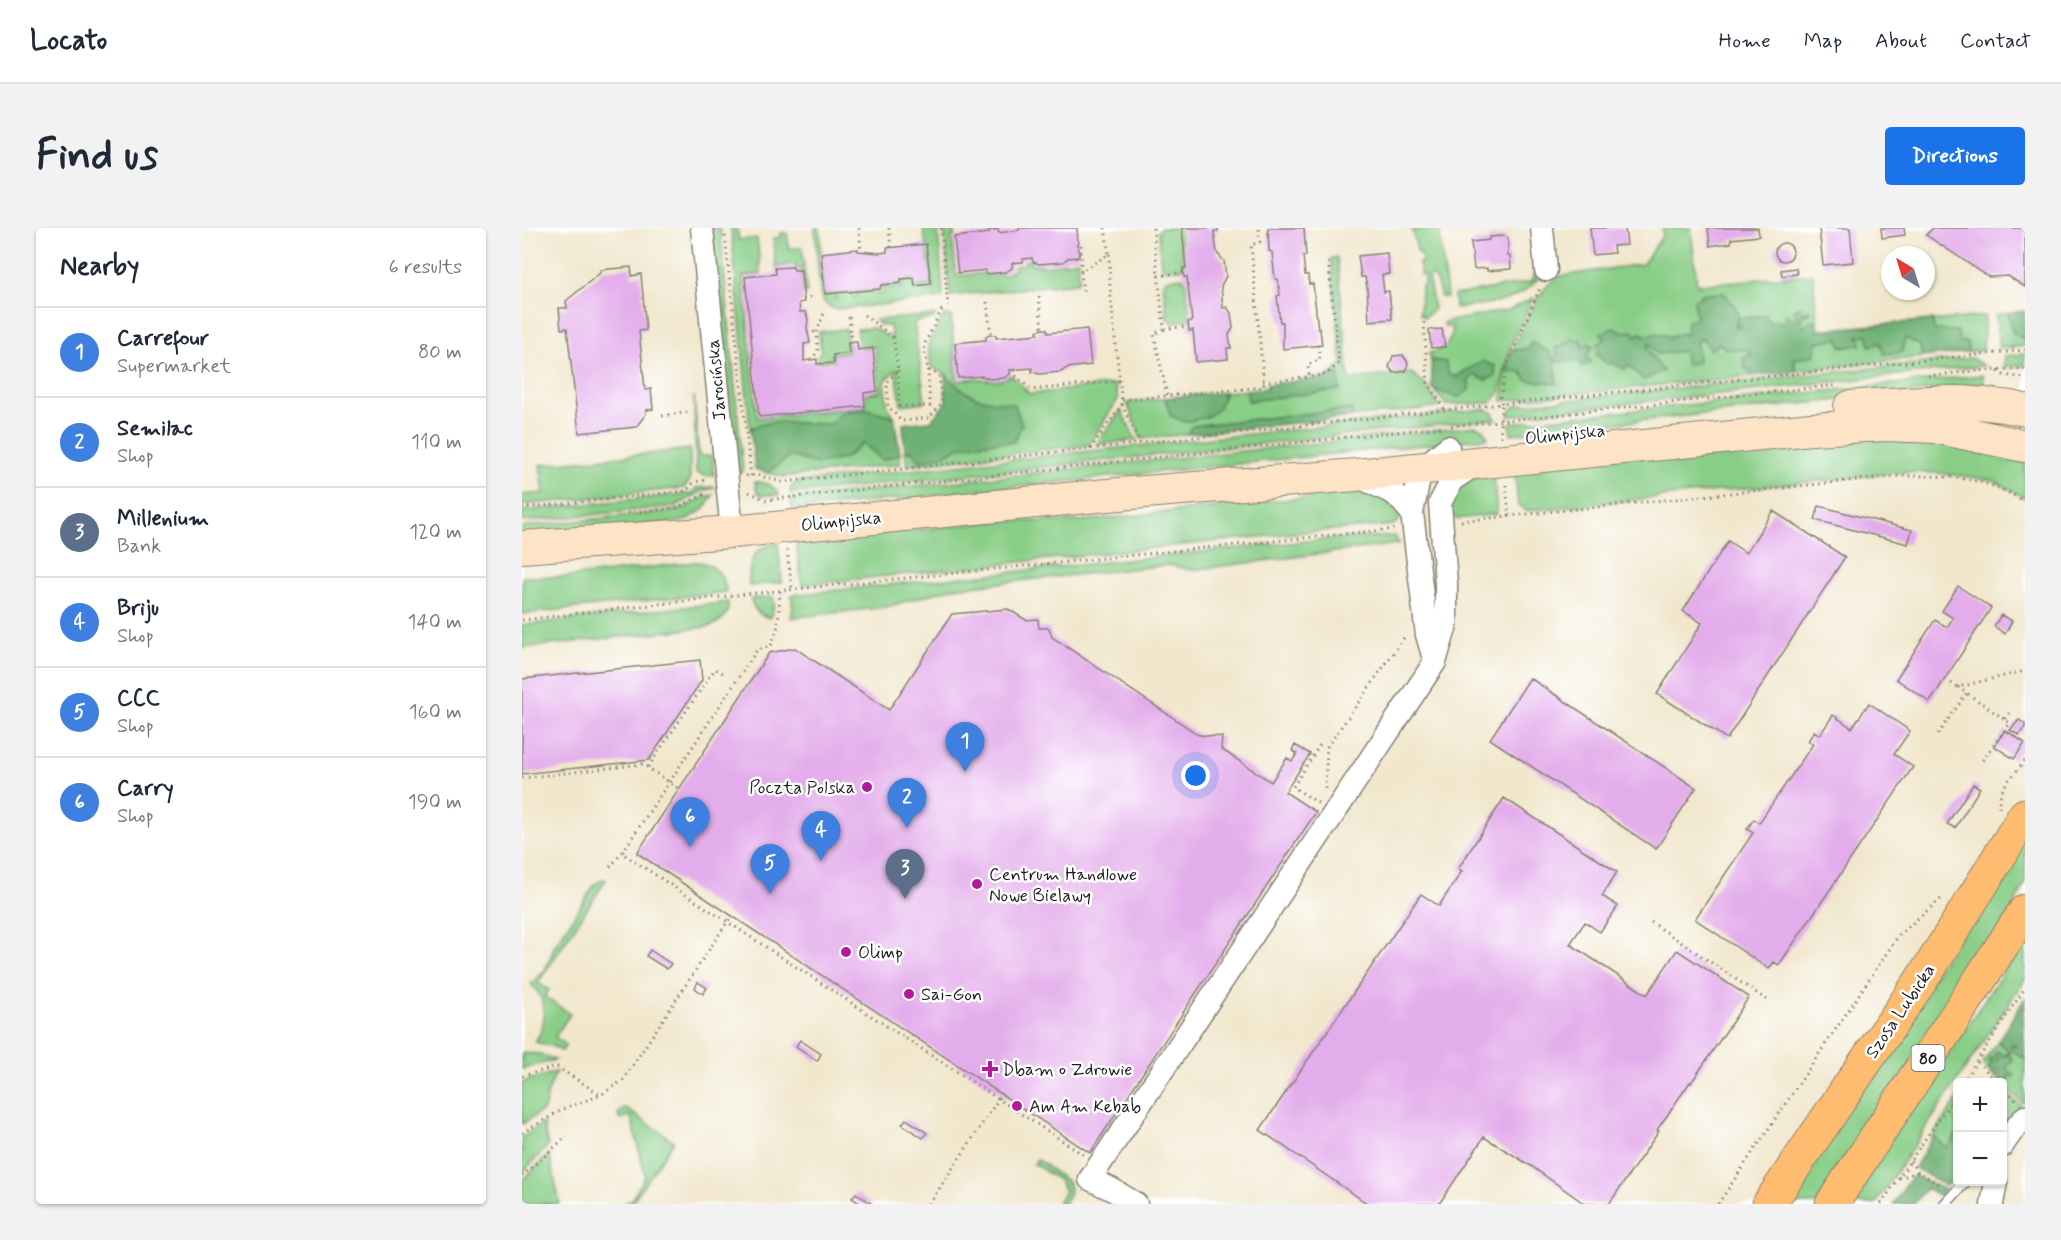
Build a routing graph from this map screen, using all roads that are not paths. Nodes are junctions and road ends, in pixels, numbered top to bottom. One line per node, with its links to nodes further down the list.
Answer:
1 (702, 228): 14 (street, Jarocińska)
2 (1542, 228): 3 (street)
3 (1544, 277)
4 (2025, 410): 6 (main road, Olimpijska)
5 (2025, 446): 9 (main road, Olimpijska)
6 (1448, 447): 7 (main road, Olimpijska); 8 (street)
7 (1392, 453): 8 (street); 11 (main road, Olimpijska)
8 (1421, 469): 9 (main road, Olimpijska); 10 (main road, Olimpijska); 12 (street); 13 (street)
9 (1491, 470): 12 (street)
10 (1356, 475): 11 (main road, Olimpijska); 13 (street)
11 (1107, 495): 14 (main road, Olimpijska)
12 (1440, 503): 18 (street)
13 (1406, 520): 18 (street)
14 (732, 532): 15 (main road, Olimpijska)
15 (575, 544): 16 (main road, Olimpijska); 17 (main road, Olimpijska)
16 (522, 547)
17 (522, 552)
18 (1435, 662): 25 (street)
19 (2012, 812): 26 (main road, Szosa Lubicka)
20 (2025, 911): 27 (main road, 80)
21 (2021, 1109): 22 (street)
22 (2007, 1139)
23 (1961, 1186): 28 (lane)
24 (1995, 1186): 29 (street)
25 (1136, 1204)
26 (1769, 1204)
27 (1832, 1204)
28 (1945, 1204)
29 (1992, 1204)

